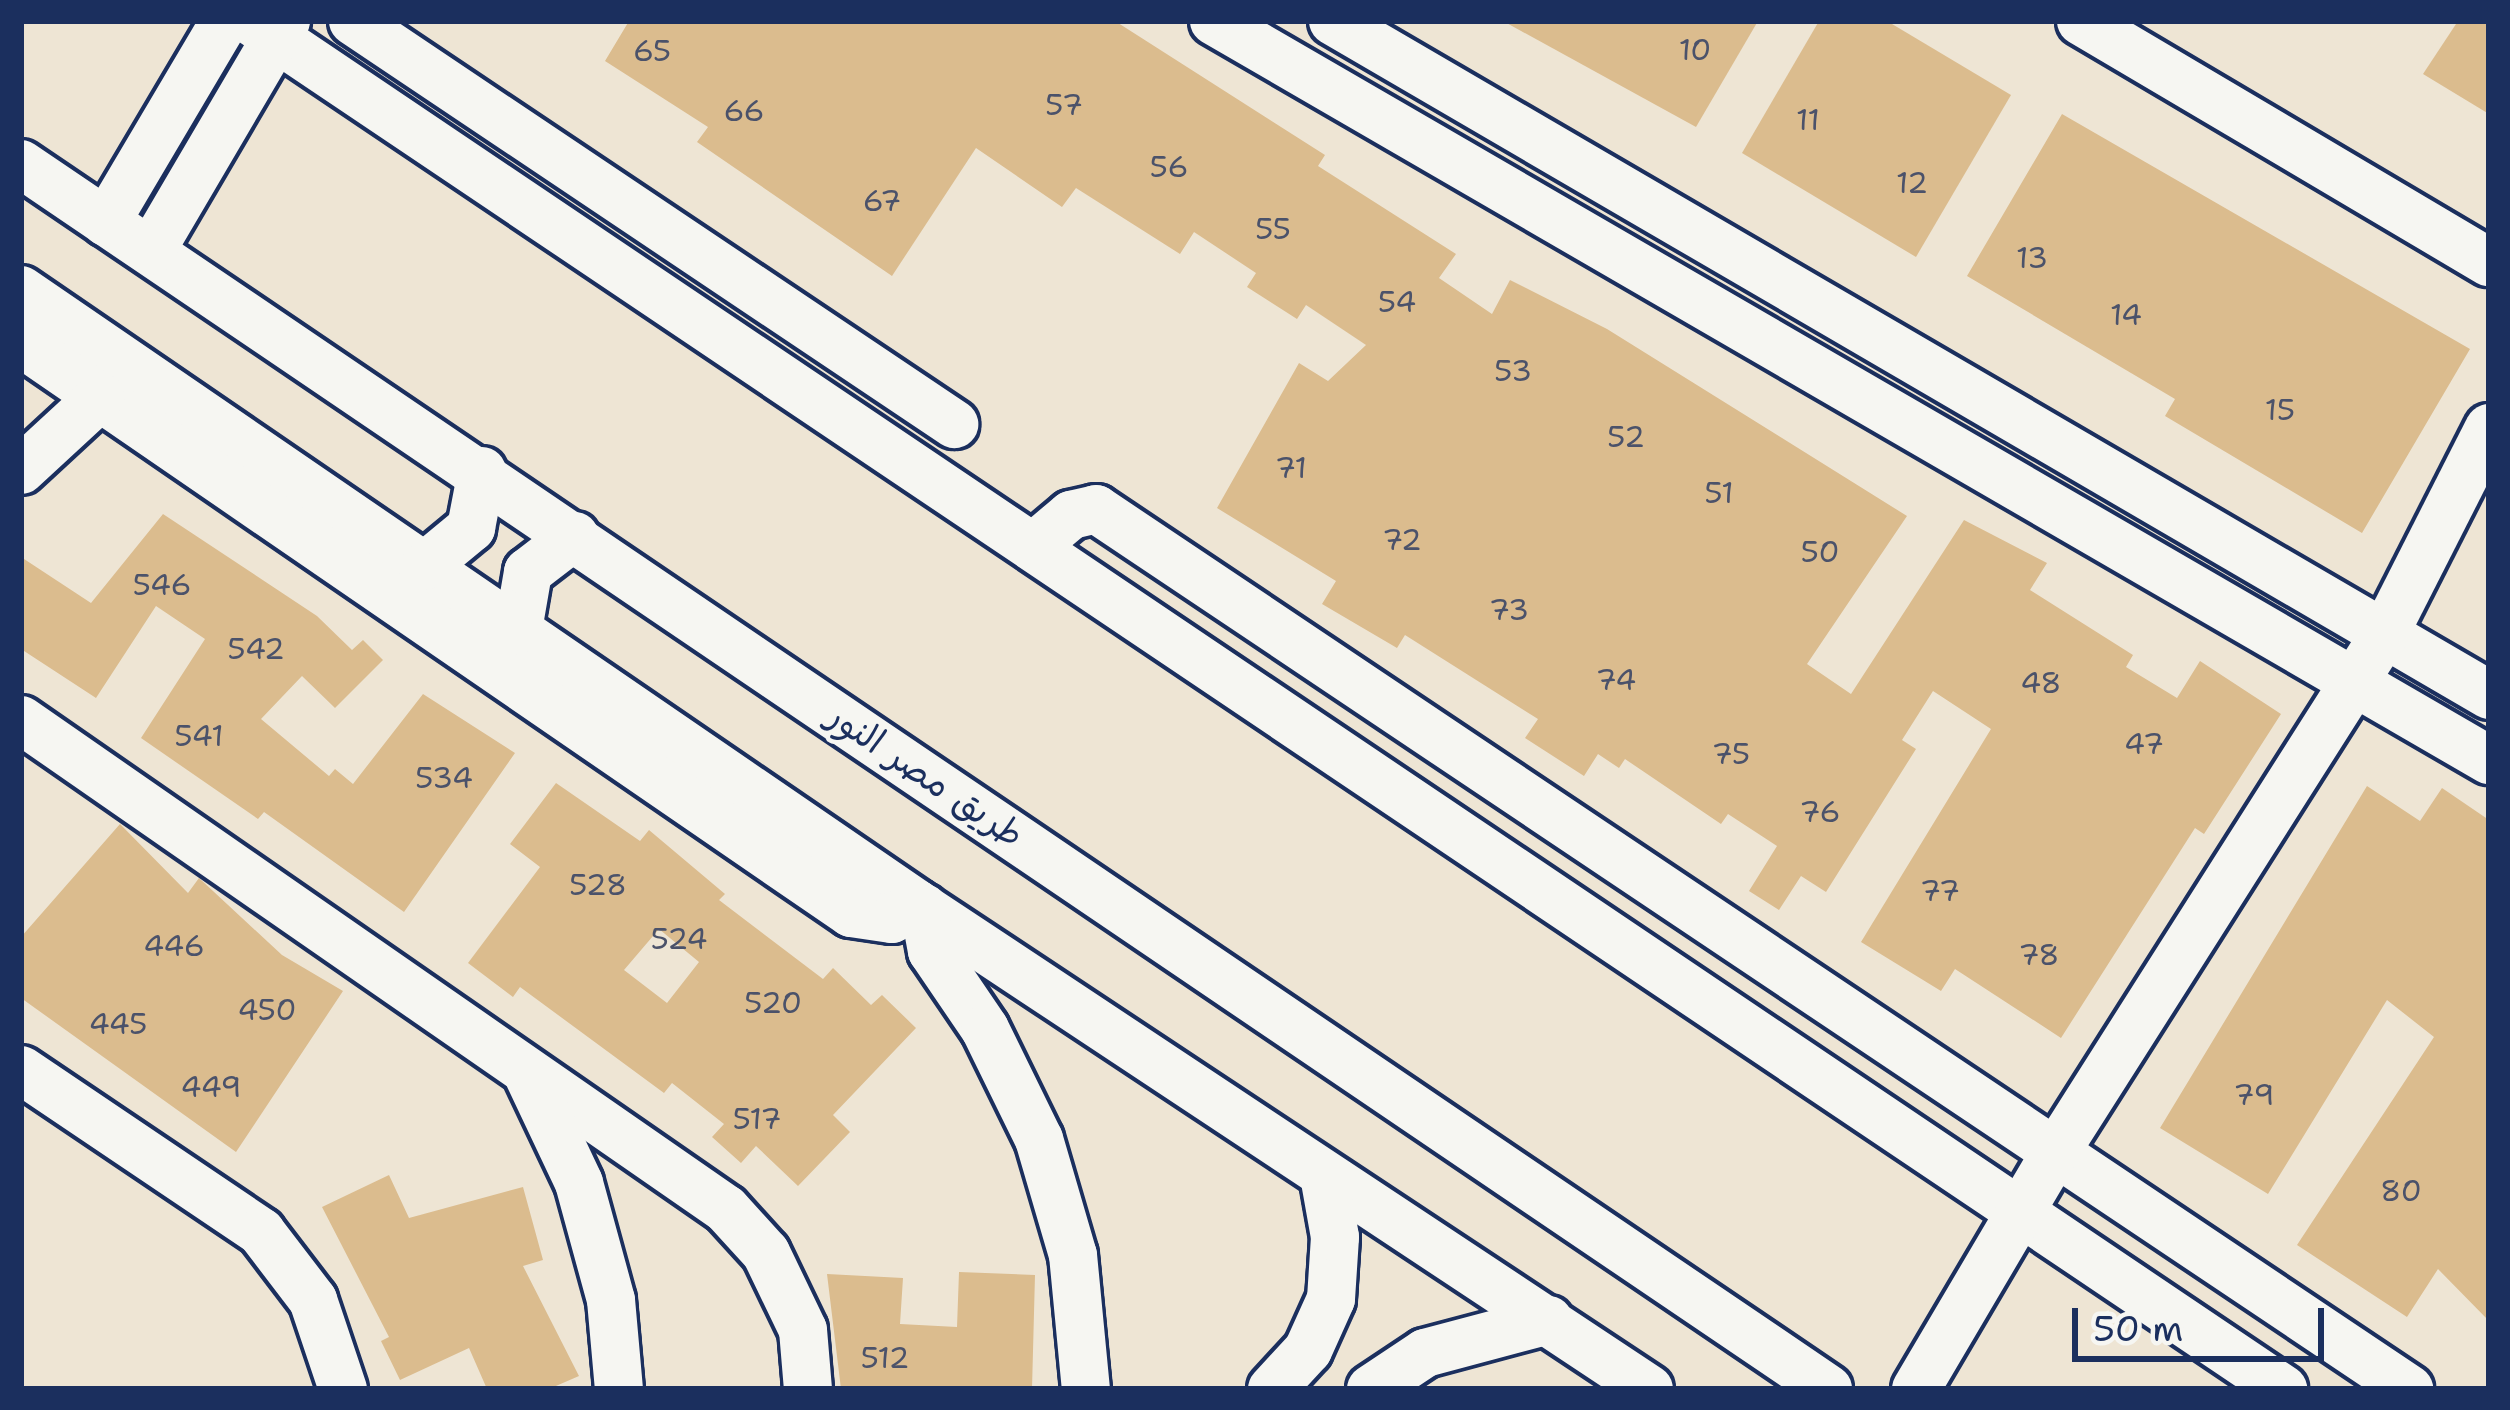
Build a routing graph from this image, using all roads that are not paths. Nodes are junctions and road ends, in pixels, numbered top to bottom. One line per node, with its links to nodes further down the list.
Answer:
1 (225, 21): 8 (street)
2 (352, 21): 14 (street)
3 (1214, 21): 23 (street)
4 (1334, 21): 22 (street)
5 (2081, 21): 10 (street)
6 (272, 27): 9 (street); 19 (street)
7 (21, 164): 8 (street, طريق مصر النور)
8 (106, 222): 9 (street, طريق مصر النور)
9 (151, 250): 17 (street, طريق مصر النور)
10 (2486, 254)
11 (21, 290): 20 (street)
12 (21, 343): 13 (street)
13 (100, 397): 16 (street); 27 (street)
14 (955, 424)
15 (2489, 428): 22 (street)
16 (21, 470)
17 (482, 471): 18 (street, طريق مصر النور); 20 (street)
18 (575, 536): 21 (street); 41 (street, طريق مصر النور)
19 (1033, 547): 30 (street); 32 (street)
20 (425, 566): 21 (street)
21 (518, 630): 27 (street)
22 (2384, 635): 23 (street); 24 (street)
23 (2354, 682): 26 (street); 30 (street)
24 (2489, 695)
25 (21, 719): 29 (street)
26 (2489, 760)
27 (920, 906): 31 (street); 37 (street)
28 (21, 1070): 34 (street)
29 (527, 1073): 35 (street); 36 (street)
30 (2057, 1150): 32 (street); 44 (street)
31 (1324, 1174): 33 (street); 38 (street)
32 (2021, 1211): 42 (street); 43 (street)
33 (1549, 1321): 39 (street); 40 (street)
34 (343, 1389)
35 (619, 1389)
36 (808, 1389)
37 (1086, 1389)
38 (1272, 1389)
39 (1370, 1389)
40 (1649, 1389)
41 (1828, 1389)
42 (1916, 1389)
43 (2284, 1389)
44 (2409, 1389)

